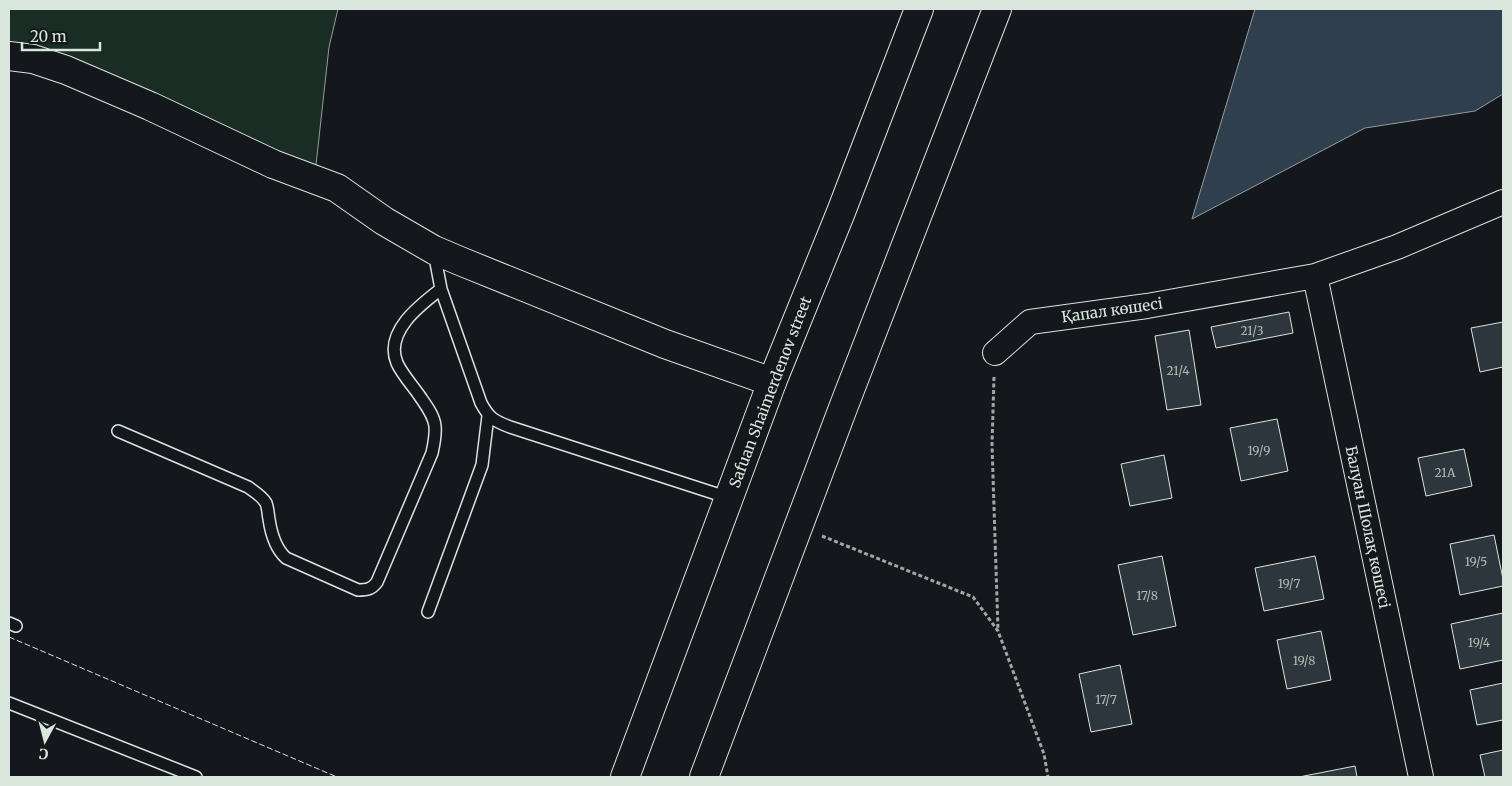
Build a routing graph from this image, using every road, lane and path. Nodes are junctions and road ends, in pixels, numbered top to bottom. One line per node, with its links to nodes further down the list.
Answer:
1 (919, 9): 9 (main road, Safuan Shaimerdenov street)
2 (997, 9): 13 (main road)
3 (9, 56): 5 (main road)
4 (1503, 202): 6 (street, Қапал көшесі)
5 (434, 250): 7 (lane); 9 (main road)
6 (1315, 276): 8 (street, Қапал көшесі); 21 (street, Балуан Шолақ көшесі)
7 (441, 289): 10 (lane); 11 (lane)
8 (995, 353): 15 (path)
9 (772, 382): 12 (main road, Safuan Shaimerdenov street)
10 (488, 416): 12 (lane); 14 (lane)
11 (118, 431)
12 (729, 498): 18 (main road, Safuan Shaimerdenov street)
13 (798, 527): 15 (path); 19 (main road)
14 (428, 612)
15 (998, 631): 20 (path)
16 (9, 703): 17 (lane)
17 (196, 777)
18 (625, 777)
19 (704, 777)
20 (1048, 777)
21 (1422, 777)

